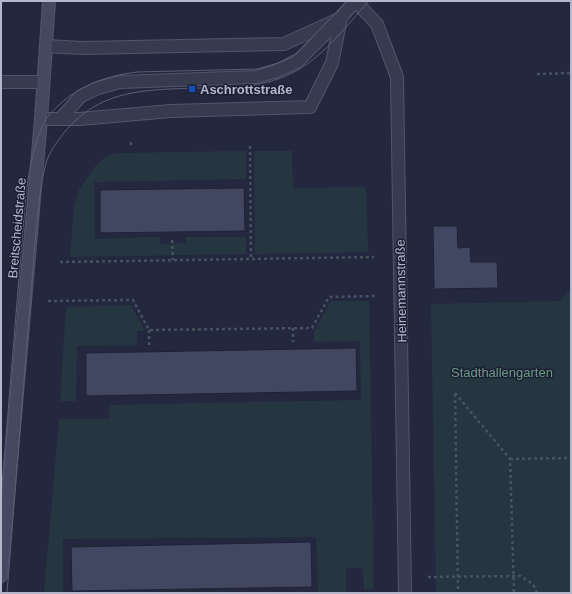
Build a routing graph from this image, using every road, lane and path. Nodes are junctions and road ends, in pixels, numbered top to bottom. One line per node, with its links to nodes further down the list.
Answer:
1 (49, 1): 4 (main road, Breitscheidstraße)
2 (355, 1): 3 (street); 32 (street, Heinemannstraße)
3 (341, 18): 4 (street); 10 (street); 10 (street)
4 (46, 46): 8 (main road, Breitscheidstraße)
5 (571, 73): 6 (path)
6 (537, 74)
7 (1, 82): 8 (street)
8 (43, 82): 9 (main road, Breitscheidstraße)
9 (41, 119): 10 (street); 27 (main road, Breitscheidstraße)
10 (60, 119)
11 (131, 142): 13 (path)
12 (250, 146): 16 (path)
13 (131, 148)
14 (172, 240): 17 (path)
15 (374, 257): 16 (path)
16 (251, 258): 17 (path)
17 (173, 260): 18 (path)
18 (60, 262)
19 (375, 296): 21 (path)
20 (57, 301): 22 (path)
21 (293, 328): 22 (path); 23 (path)
22 (149, 330): 24 (path)
23 (293, 342)
24 (149, 345)
25 (571, 458): 26 (path)
26 (510, 459): 28 (path); 31 (path)
27 (2, 561): 29 (main road, Breitscheidstraße)
28 (514, 575): 31 (path); 34 (path); 35 (path)
29 (1, 576)
30 (428, 576): 31 (path)
31 (458, 576): 33 (path)
32 (405, 593)
33 (458, 593)
34 (514, 593)
35 (537, 593)

